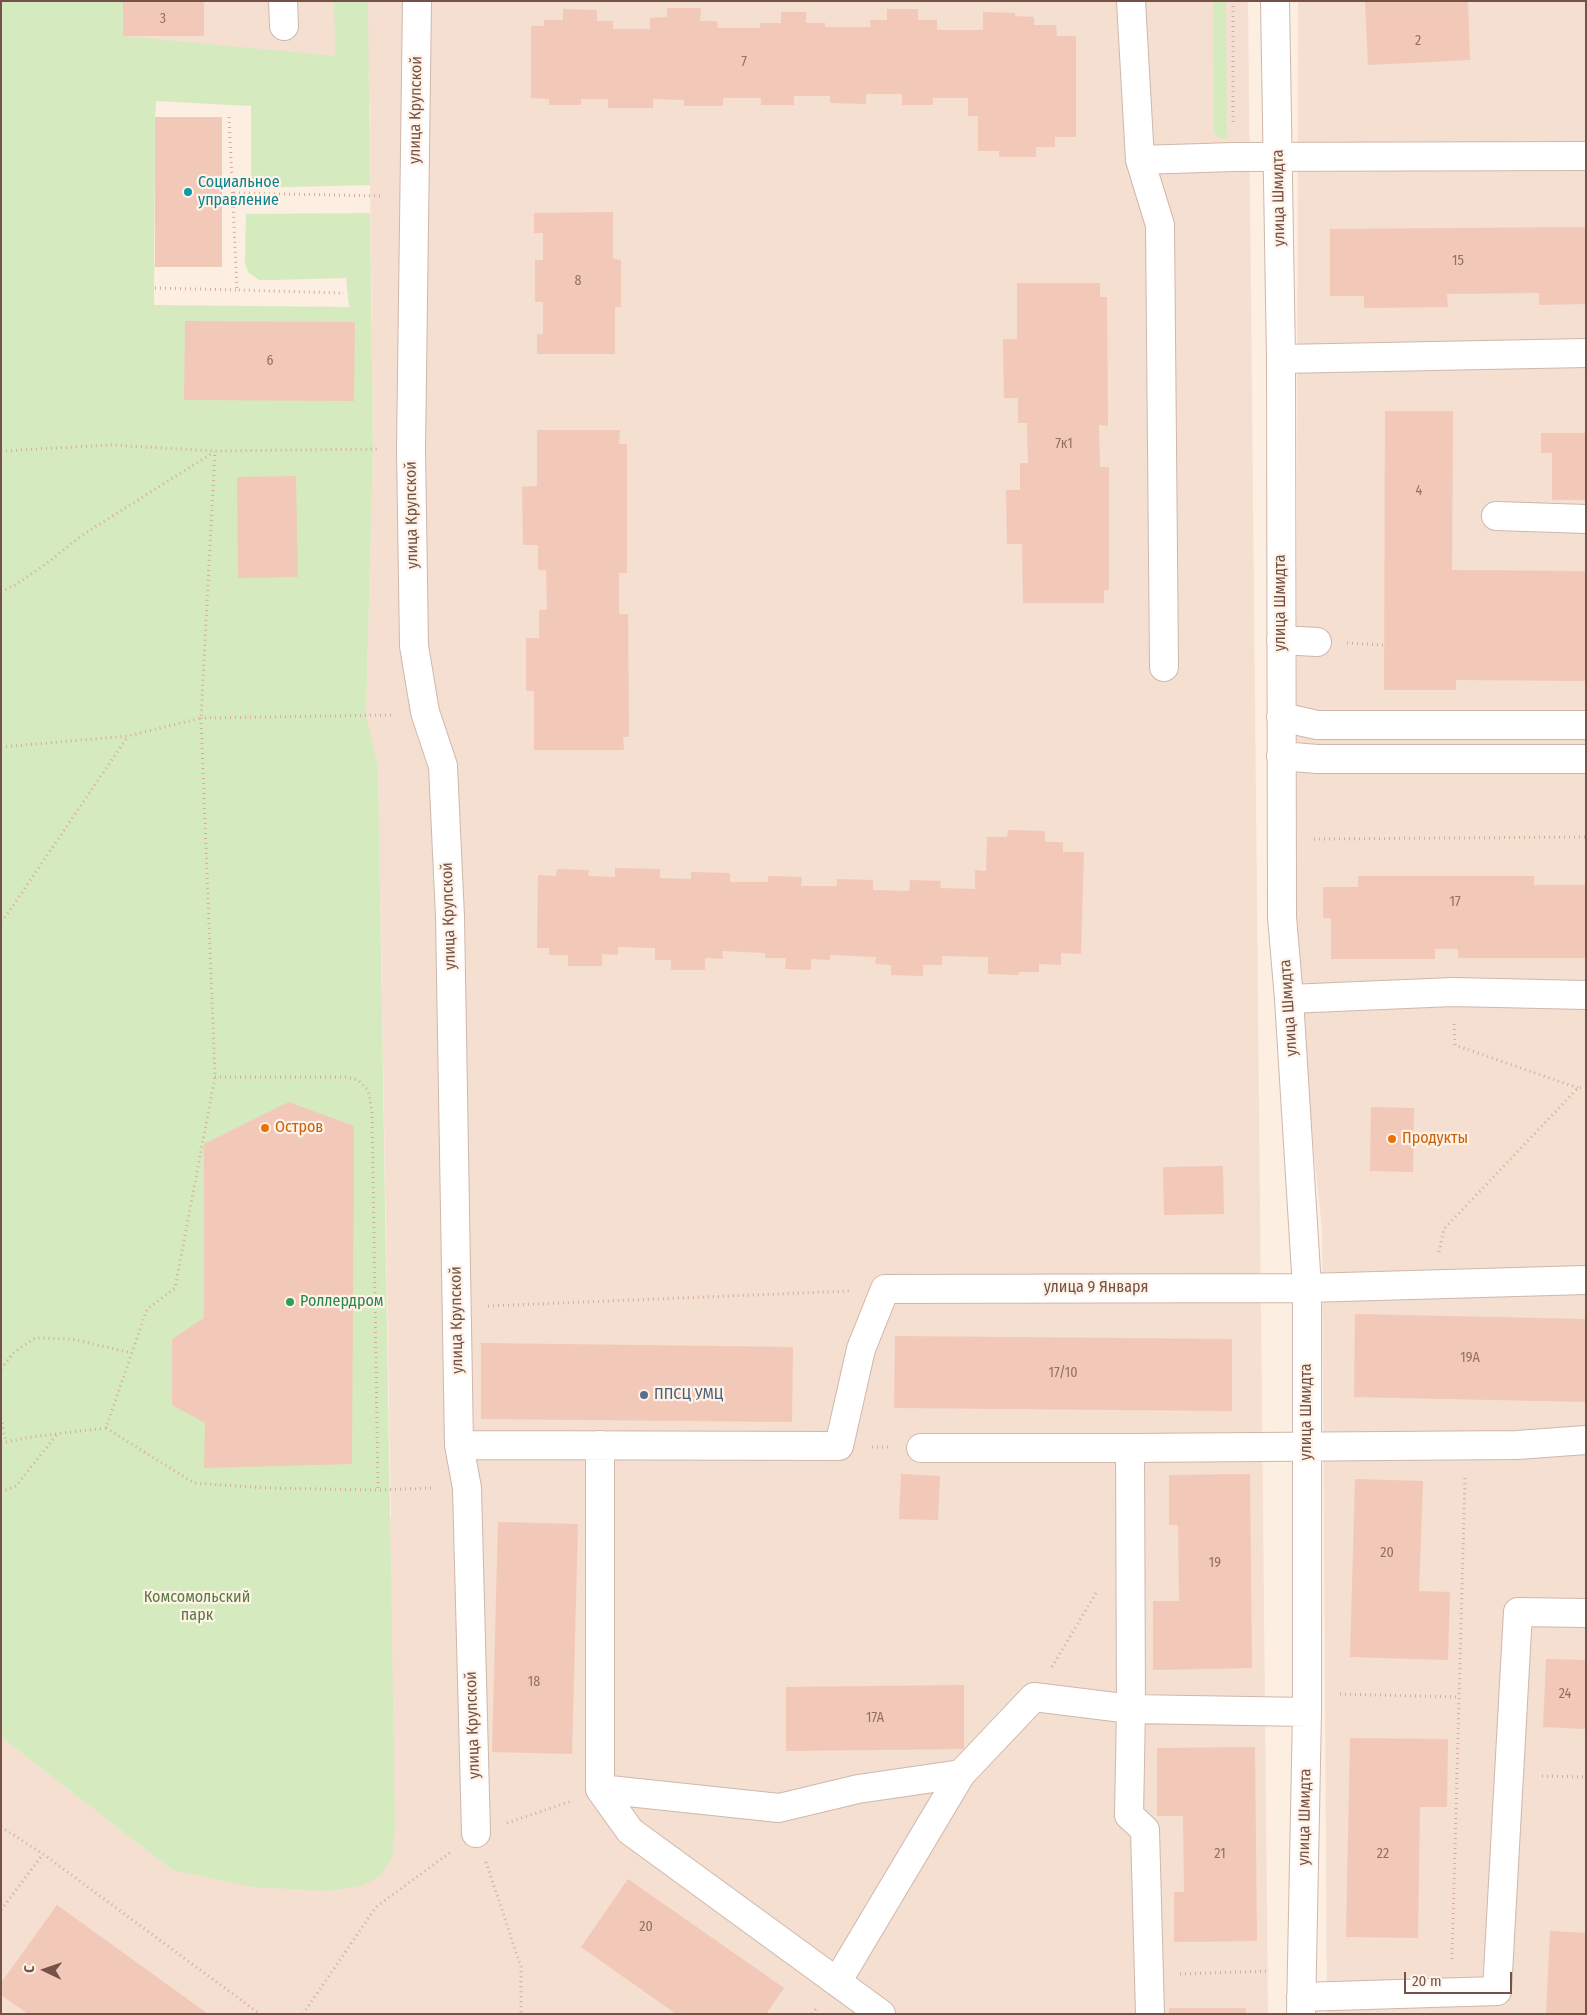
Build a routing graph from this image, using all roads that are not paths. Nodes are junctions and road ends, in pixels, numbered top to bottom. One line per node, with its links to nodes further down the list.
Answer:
1 (417, 1): 23 (street, улица Крупской)
2 (1131, 1): 6 (street)
3 (1275, 1): 5 (street, улица Шмидта)
4 (1586, 156): 5 (street)
5 (1278, 157): 6 (street); 8 (street, улица Шмидта)
6 (1140, 160): 13 (street)
7 (1586, 353): 8 (street)
8 (1281, 359): 11 (street, улица Шмидта)
9 (1496, 516): 10 (street)
10 (1586, 519)
11 (1281, 640): 12 (street); 14 (street, улица Шмидта)
12 (1317, 642)
13 (1164, 667)
14 (1281, 717): 15 (street); 16 (street, улица Шмидта)
15 (1586, 725)
16 (1281, 756): 17 (street); 19 (street, улица Шмидта)
17 (1586, 759)
18 (1586, 994): 19 (street)
19 (1289, 999): 21 (street, улица Шмидта)
20 (1586, 1280): 21 (street, улица 9 Января)
21 (1307, 1288): 24 (street, улица 9 Января); 25 (street, улица Шмидта)
22 (1586, 1440): 25 (street)
23 (460, 1445): 24 (street); 33 (street, улица Крупской)
24 (600, 1445): 32 (street)
25 (1307, 1446): 27 (street); 29 (street, улица Шмидта)
26 (921, 1448): 27 (street)
27 (1130, 1448): 30 (street)
28 (1586, 1613): 35 (street)
29 (1307, 1702): 30 (street); 35 (street, улица Шмидта)
30 (1131, 1709): 31 (street); 37 (street)
31 (961, 1774): 32 (street); 34 (street)
32 (600, 1789): 34 (street)
33 (476, 1833)
34 (837, 1982): 36 (street)
35 (1301, 2005)
36 (881, 2014)
37 (1150, 2014)

